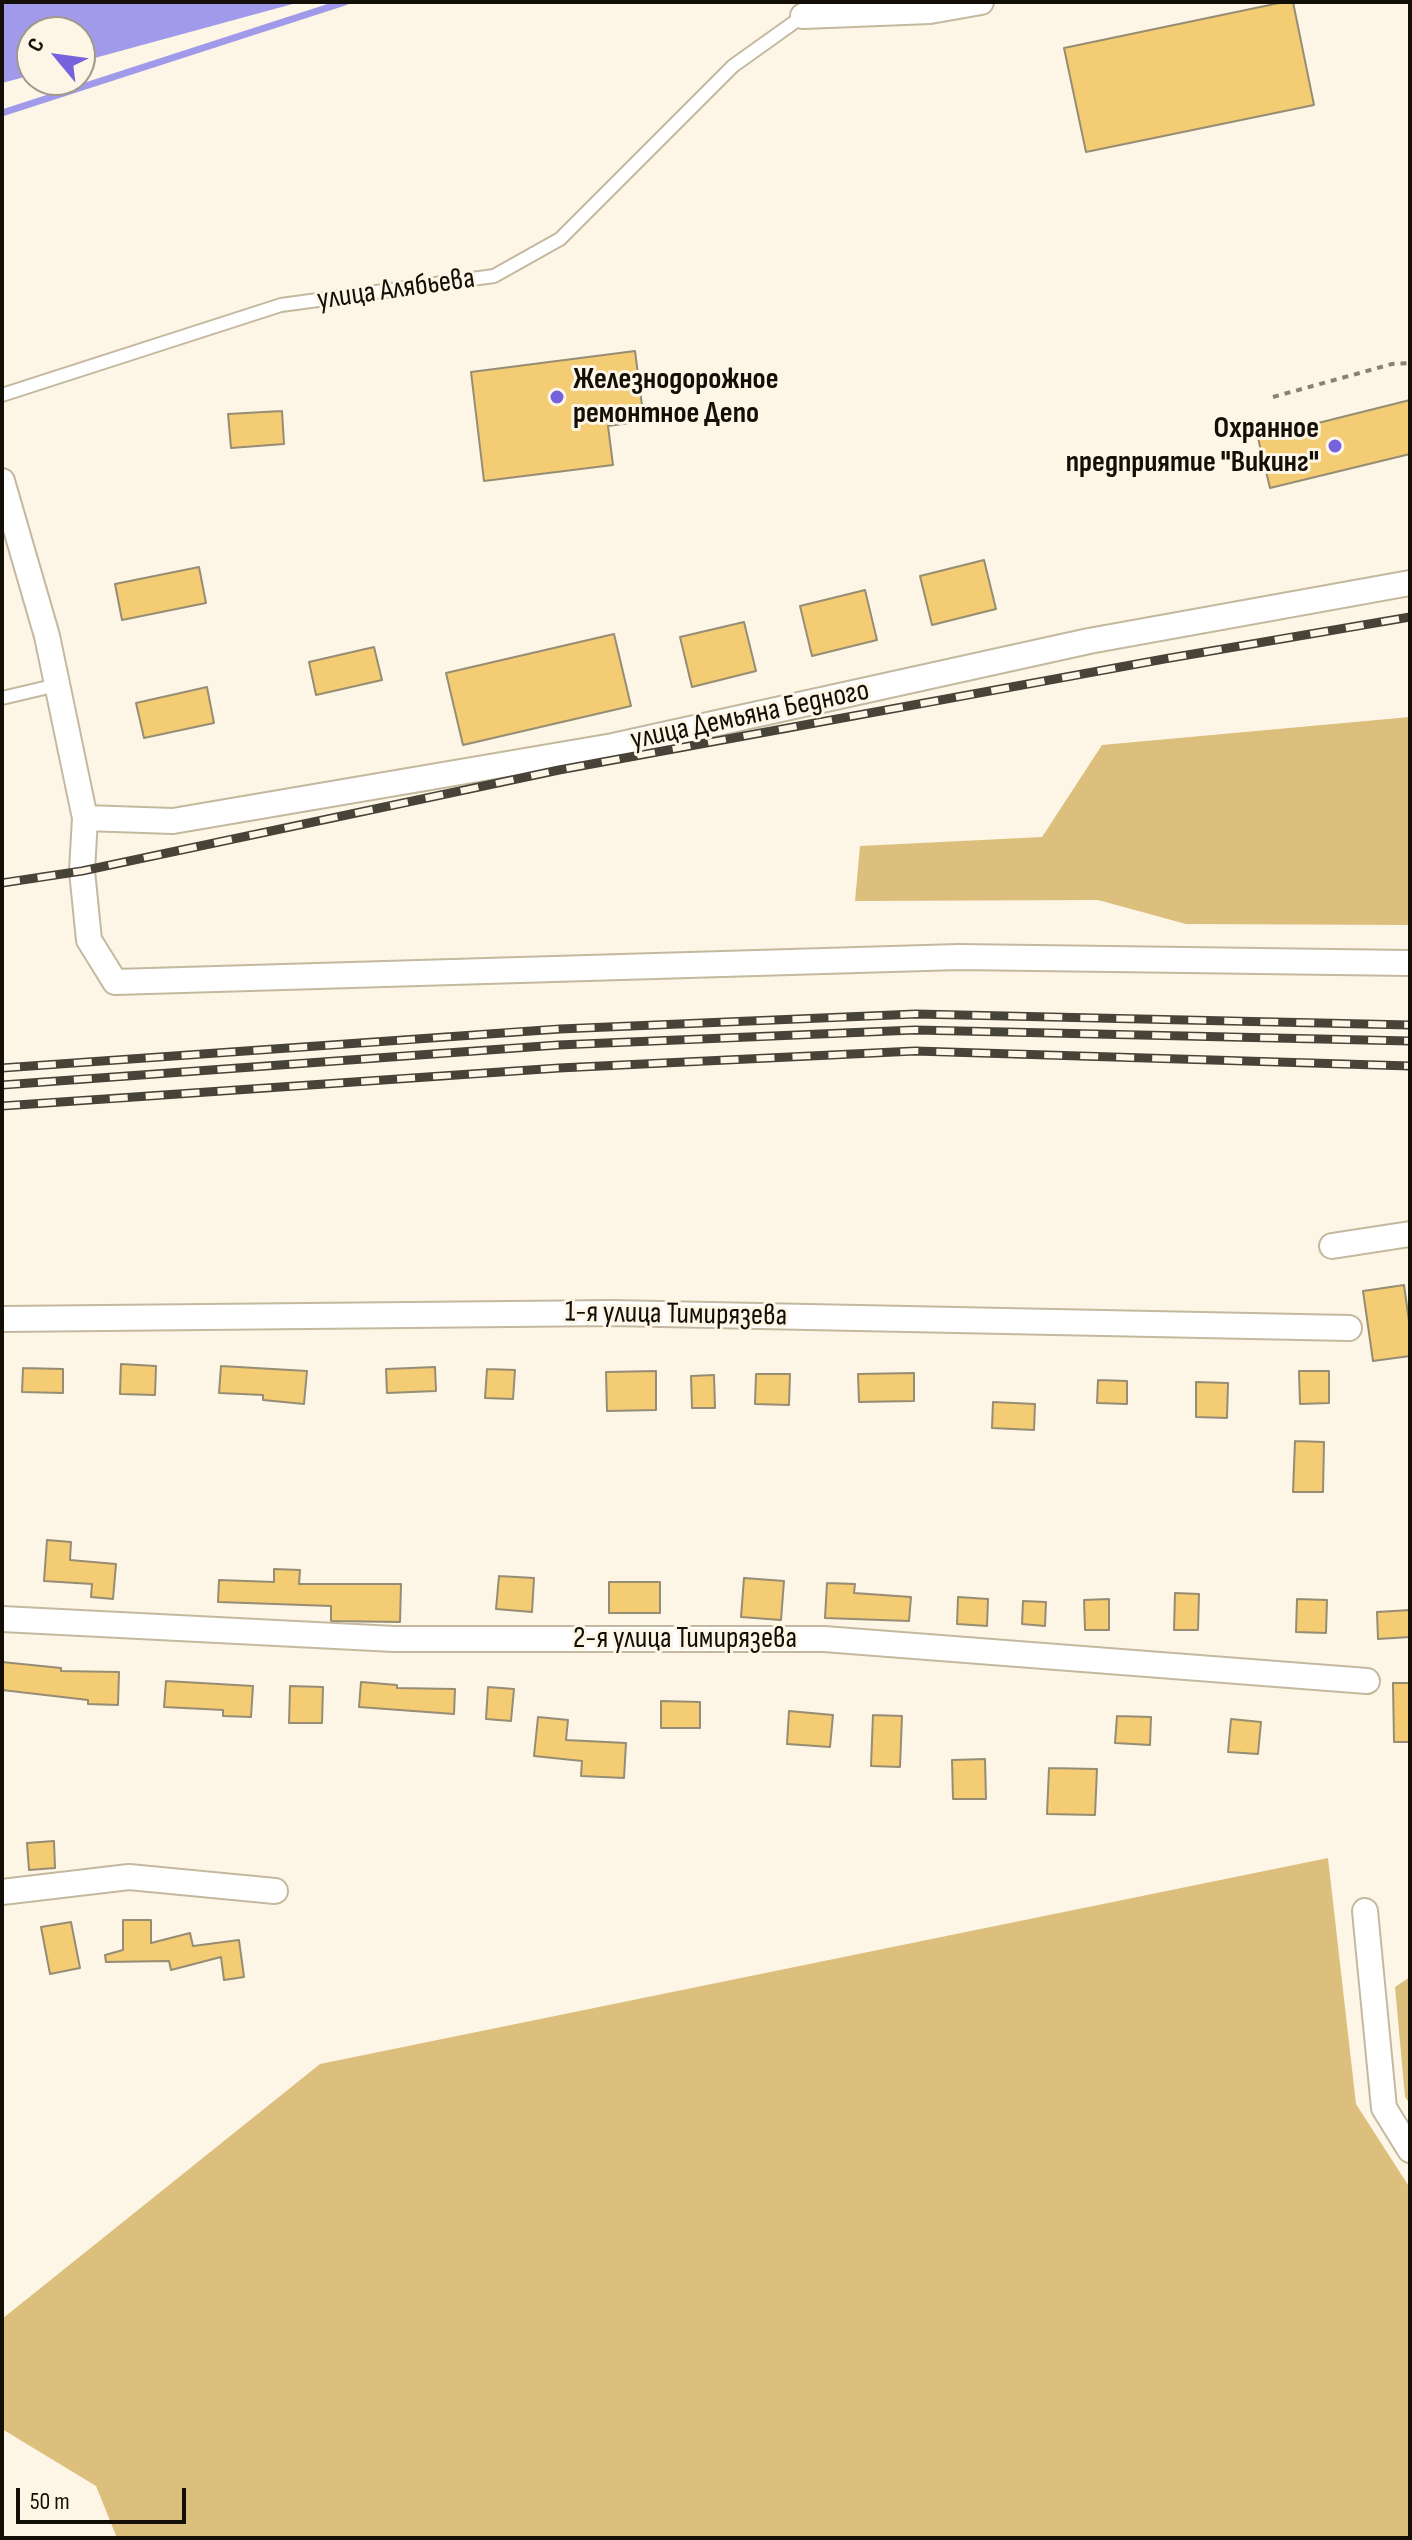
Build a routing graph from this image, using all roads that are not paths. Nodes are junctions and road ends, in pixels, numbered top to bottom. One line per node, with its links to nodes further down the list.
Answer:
1 (981, 2): 2 (street)
2 (803, 16): 3 (lane, улица Алябьева)
3 (2, 395)
4 (2, 481): 6 (street)
5 (1410, 583): 8 (street, улица Демьяна Бедного)
6 (57, 685): 7 (lane); 8 (street)
7 (2, 698)
8 (85, 818): 9 (street)
9 (1410, 963)
10 (1410, 1234): 11 (street)
11 (1332, 1246)
12 (2, 1319): 13 (street, 1-я улица Тимирязева)
13 (1349, 1328)
14 (2, 1619): 15 (street, 2-я улица Тимирязева)
15 (1367, 1681)
16 (275, 1891): 17 (street)
17 (2, 1892)
18 (1365, 1911): 19 (street)
19 (1410, 2150)

